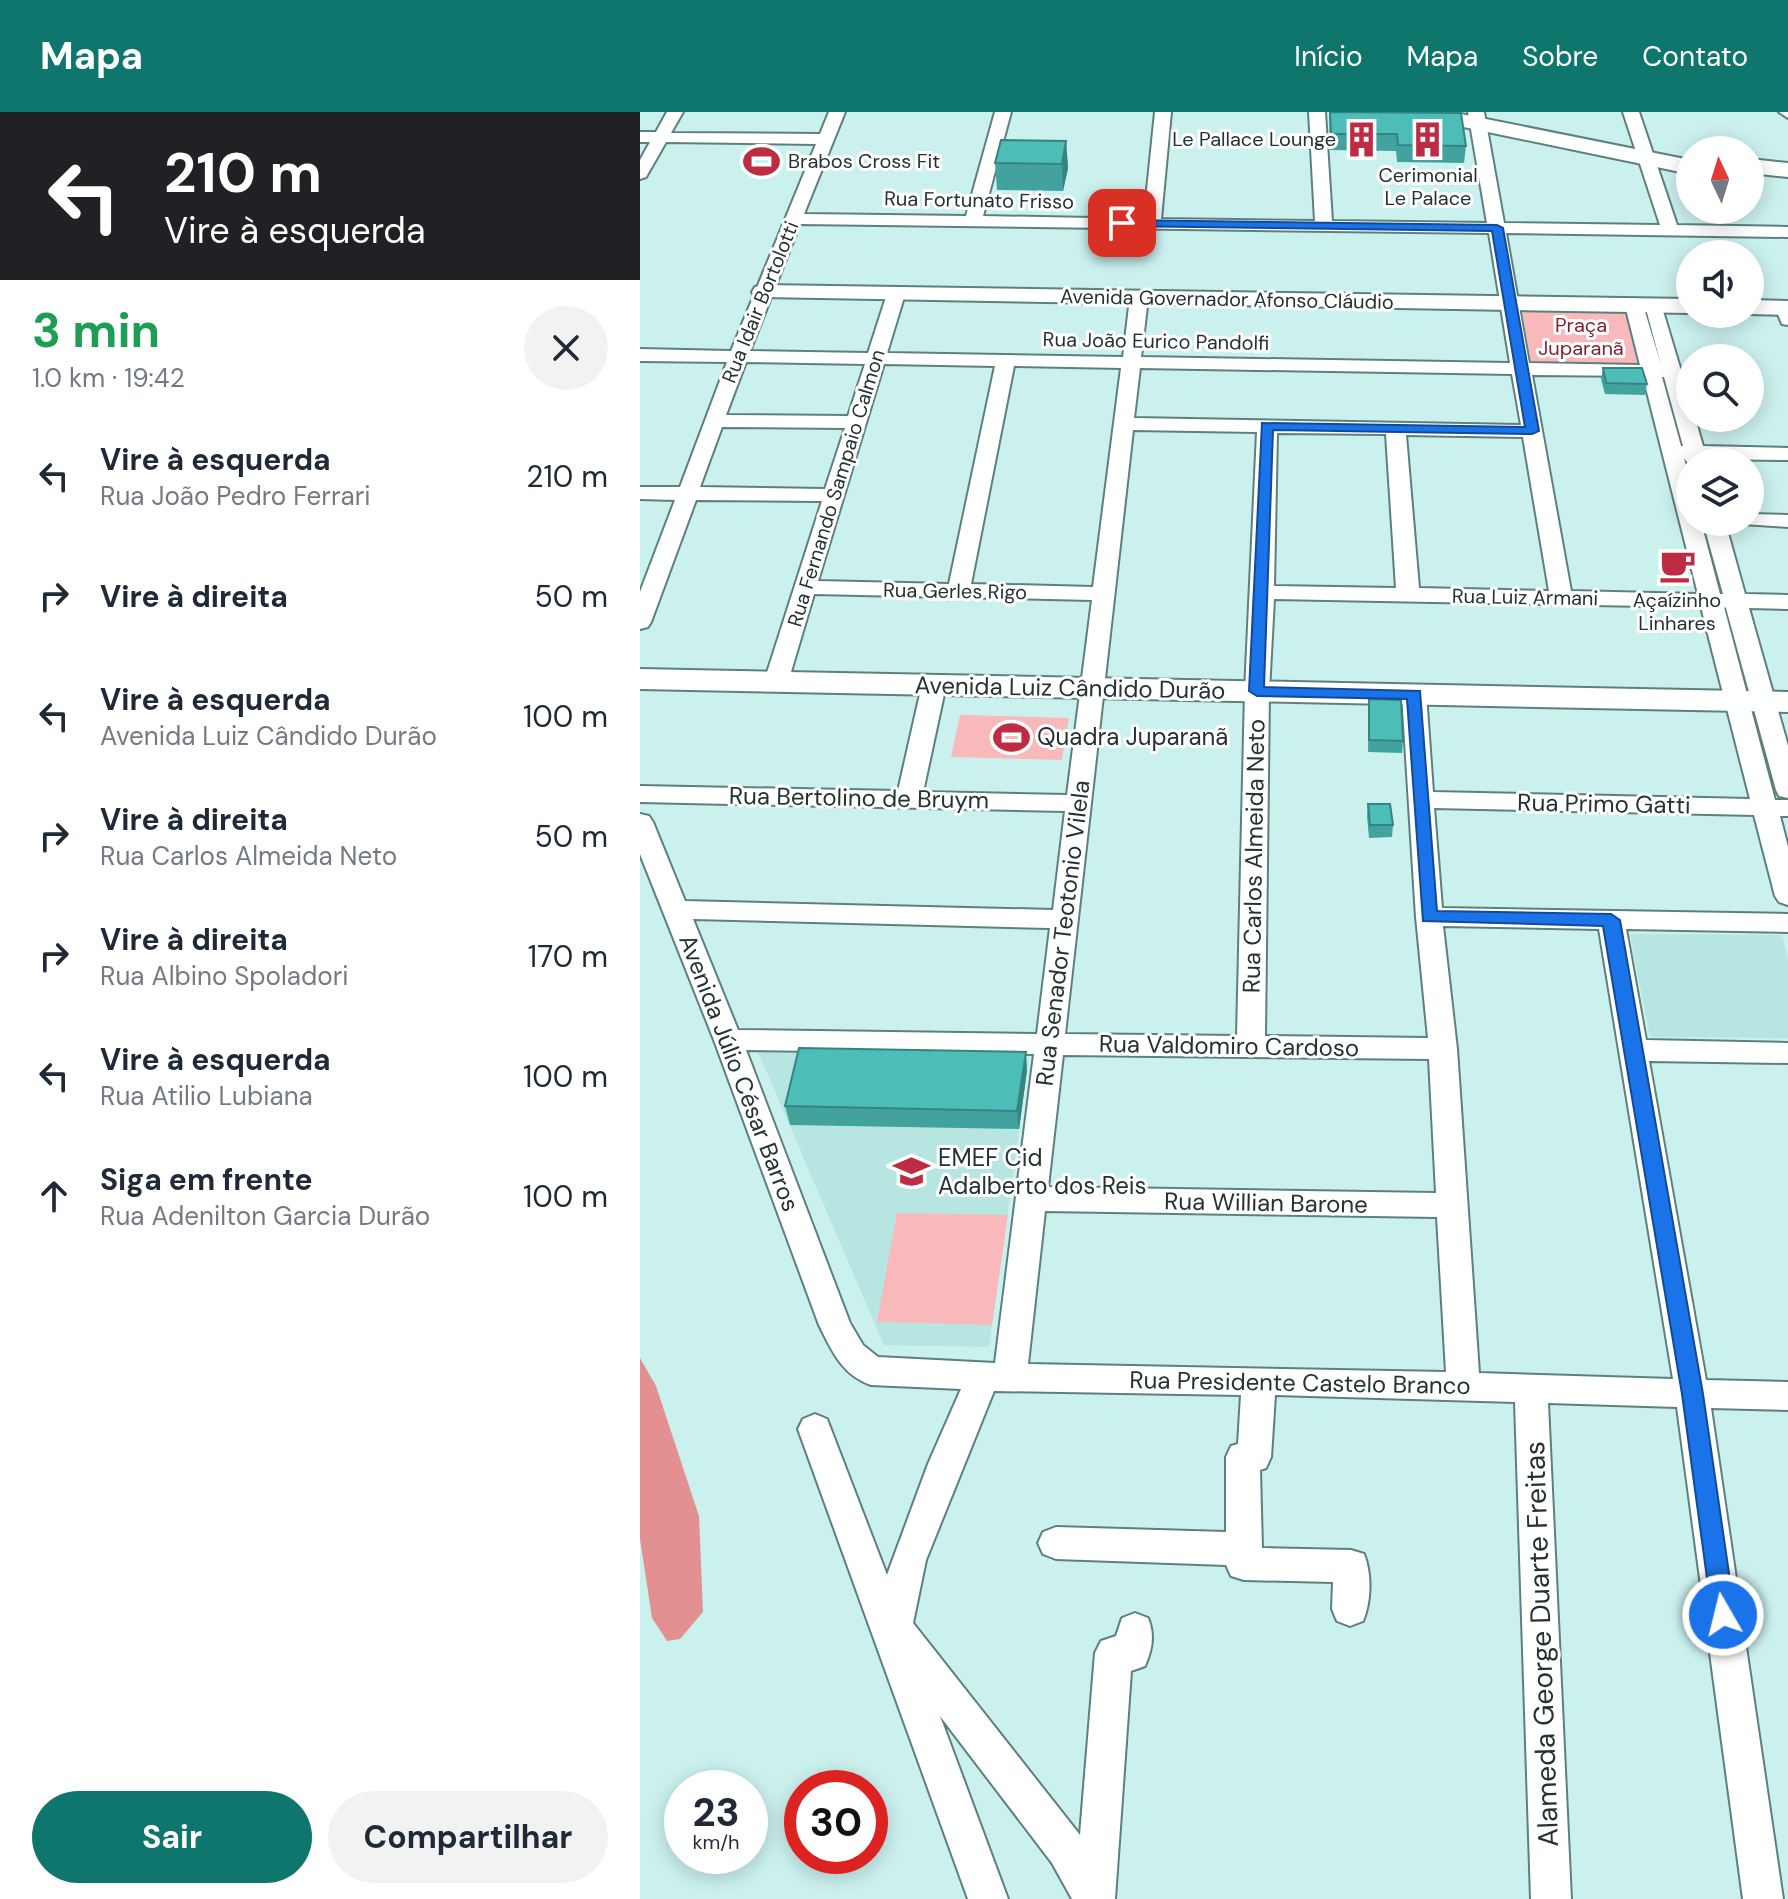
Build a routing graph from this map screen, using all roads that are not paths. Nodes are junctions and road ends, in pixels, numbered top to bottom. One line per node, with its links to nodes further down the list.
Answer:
1 (675, 112): 10 (street)
2 (837, 112): 11 (street, Rua Idair Bortolotti)
3 (1003, 112): 21 (street)
4 (1163, 112): 22 (street)
5 (1317, 112): 23 (street)
6 (1420, 112): 8 (street)
7 (1631, 112): 12 (street)
8 (1476, 115): 12 (street); 24 (street)
9 (640, 137): 10 (street)
10 (661, 138): 11 (street); 17 (street)
11 (826, 139): 20 (street, Rua Idair Bortolotti)
12 (1645, 154): 13 (street); 14 (street); 25 (street)
13 (1676, 155)
14 (1676, 163)
15 (1764, 167): 16 (street)
16 (1788, 170)
17 (640, 174)
18 (1764, 177): 19 (street)
19 (1788, 180)
20 (793, 219): 21 (street, Rua Fortunato Frisso); 27 (street, Rua Idair Bortolotti)
21 (973, 222): 22 (street, Rua Fortunato Frisso)
22 (1152, 224): 23 (street, Rua Fortunato Frisso)
23 (1324, 226): 24 (street, Rua Fortunato Frisso)
24 (1497, 228): 25 (street, Rua Fortunato Frisso); 30 (street)
25 (1670, 230): 26 (street, Rua Fortunato Frisso)
26 (1788, 232)
27 (764, 292): 28 (street, Avenida Governador Afonso Cláudio); 36 (street, Rua Idair Bortolotti)
28 (896, 294): 29 (street, Avenida Governador Afonso Cláudio); 37 (street, Rua Fernando Sampaio Calmon)
29 (1139, 298): 30 (street, Avenida Governador Afonso Cláudio); 39 (street, Rua Senador Teotonio Vilela)
30 (1511, 303): 31 (street, Avenida Governador Afonso Cláudio); 40 (street)
31 (1644, 305): 32 (street, Avenida Governador Afonso Cláudio); 41 (street); 42 (street)
32 (1676, 306)
33 (1764, 309): 34 (street)
34 (1787, 312)
35 (640, 355): 36 (street, Rua João Eurico Pandolfi)
36 (738, 357): 37 (street, Rua João Eurico Pandolfi); 43 (street, Rua Idair Bortolotti)
37 (876, 359): 38 (street, Rua João Eurico Pandolfi); 44 (street, Rua Fernando Sampaio Calmon)
38 (1006, 361): 39 (street, Rua João Eurico Pandolfi); 63 (street)
39 (1132, 363): 40 (street, Rua João Eurico Pandolfi); 45 (street, Rua Senador Teotonio Vilela)
40 (1522, 369): 41 (street, Rua João Eurico Pandolfi); 48 (street)
41 (1651, 371): 42 (street, Rua João Eurico Pandolfi); 50 (street)
42 (1672, 371): 49 (street)
43 (713, 421): 44 (street); 56 (street, Rua Idair Bortolotti)
44 (856, 422): 57 (street, Rua Fernando Sampaio Calmon)
45 (1124, 424): 46 (street); 65 (street, Rua Senador Teotonio Vilela)
46 (1267, 426): 47 (street); 64 (street, Rua Carlos Almeida Neto)
47 (1396, 428): 48 (street); 66 (street)
48 (1532, 431): 67 (street)
49 (1693, 448)
50 (1672, 452): 51 (street); 54 (street)
51 (1676, 453)
52 (1788, 454): 53 (street)
53 (1764, 455)
54 (1676, 467)
55 (640, 493): 56 (street)
56 (685, 494): 57 (street); 71 (street, Rua Idair Bortolotti)
57 (834, 495): 62 (street, Rua Fernando Sampaio Calmon)
58 (1764, 520): 59 (street)
59 (1788, 521)
60 (1694, 536): 68 (street)
61 (1718, 536): 69 (street)
62 (805, 587): 63 (street, Rua Gerles Rigo); 73 (street, Rua Fernando Sampaio Calmon)
63 (959, 591): 65 (street, Rua Gerles Rigo)
64 (1263, 592): 66 (street, Rua Luiz Armani); 76 (street, Rua Carlos Almeida Neto)
65 (1104, 594): 75 (street, Rua Senador Teotonio Vilela)
66 (1408, 595): 67 (street, Rua Luiz Armani)
67 (1561, 597): 68 (street, Rua Luiz Armani)
68 (1711, 600): 69 (street, Rua Luiz Armani); 78 (street)
69 (1736, 601): 70 (street, Rua Luiz Armani); 78 (street)
70 (1788, 602)
71 (640, 622)
72 (640, 679): 73 (street, Avenida Luiz Cândido Durão)
73 (776, 682): 74 (street, Avenida Luiz Cândido Durão)
74 (934, 685): 75 (street, Avenida Luiz Cândido Durão); 81 (street)
75 (1092, 688): 76 (street, Avenida Luiz Cândido Durão); 83 (street, Rua Senador Teotonio Vilela)
76 (1257, 691): 77 (street, Avenida Luiz Cândido Durão); 94 (street, Rua Carlos Almeida Neto)
77 (1414, 694): 78 (street, Avenida Luiz Cândido Durão); 82 (street)
78 (1763, 701): 79 (street); 84 (street)
79 (1788, 790)
80 (640, 794): 81 (street, Rua Bertolino de Bruym)
81 (909, 799): 83 (street, Rua Bertolino de Bruym)
82 (1421, 800): 84 (street, Rua Primo Gatti); 88 (street)
83 (1078, 803): 89 (street, Rua Senador Teotonio Vilela)
84 (1776, 807): 86 (street)
85 (640, 822): 87 (street, Avenida Júlio César Barros)
86 (1788, 896)
87 (675, 910): 89 (street); 92 (street, Avenida Júlio César Barros)
88 (1429, 917): 90 (street); 95 (street)
89 (1065, 919): 93 (street, Rua Senador Teotonio Vilela)
90 (1611, 920): 91 (street); 96 (street)
91 (1788, 923)
92 (728, 1040): 93 (street, Rua Valdomiro Cardoso); 100 (street, Avenida Júlio César Barros)
93 (1050, 1044): 94 (street, Rua Valdomiro Cardoso); 98 (street, Rua Senador Teotonio Vilela)
94 (1251, 1046): 95 (street, Rua Valdomiro Cardoso)
95 (1443, 1049): 99 (street)
96 (1634, 1050): 97 (street); 105 (street)
97 (1788, 1053)
98 (1031, 1199): 99 (street, Rua Willian Barone); 101 (street, Rua Senador Teotonio Vilela)
99 (1452, 1205): 103 (street)
100 (835, 1325): 101 (street, Rua Presidente Castelo Branco)
101 (996, 1378): 102 (street, Rua Presidente Castelo Branco); 111 (street, Rua Senador Teotonio Vilela)
102 (1259, 1381): 103 (street, Rua Presidente Castelo Branco); 109 (street)
103 (1463, 1386): 104 (street, Rua Presidente Castelo Branco)
104 (1531, 1389): 105 (street, Rua Presidente Castelo Branco); 115 (street, Alameda George Duarte Freitas)
105 (1692, 1394): 106 (street, Rua Presidente Castelo Branco); 116 (street)
106 (1788, 1396)
107 (815, 1429): 111 (street)
108 (1056, 1543): 109 (street)
109 (1243, 1549): 110 (street)
110 (1350, 1609)
111 (892, 1628): 113 (street); 114 (street)
112 (1135, 1630): 114 (street)
113 (988, 1899)
114 (1095, 1899)
115 (1551, 1899)
116 (1763, 1899)

